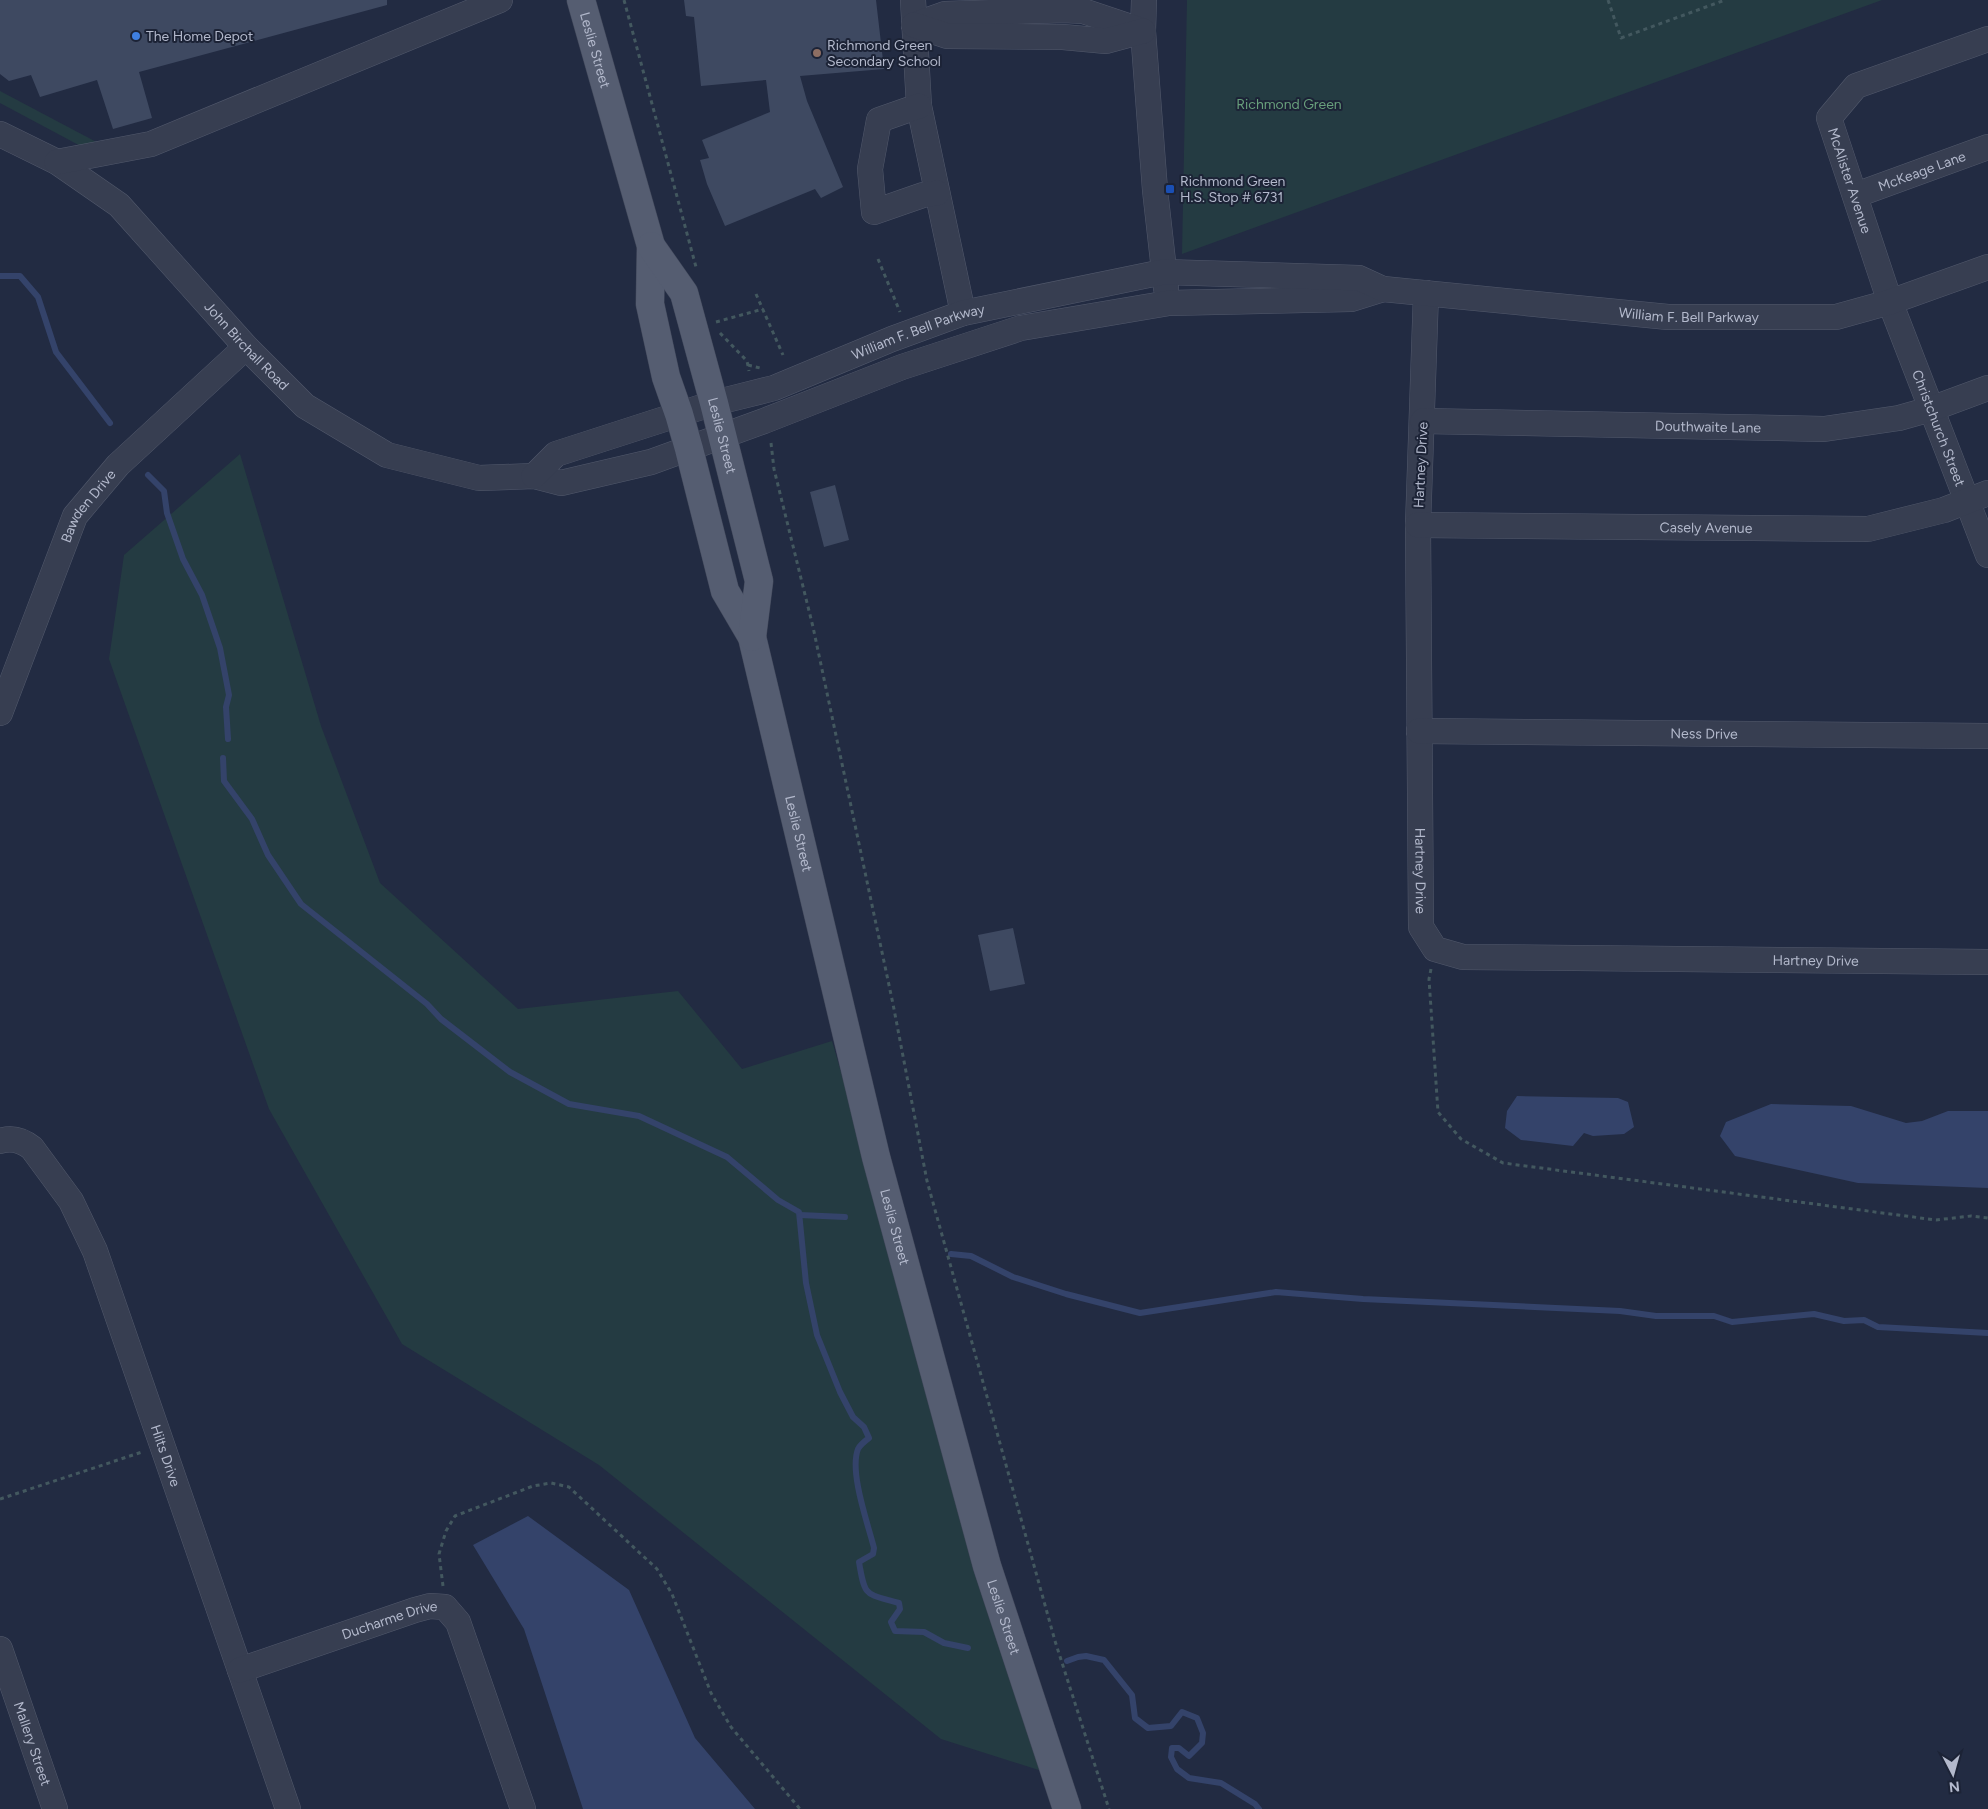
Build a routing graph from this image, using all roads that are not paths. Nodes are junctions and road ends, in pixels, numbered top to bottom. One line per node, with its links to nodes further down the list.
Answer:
1 (500, 0): 11 (street)
2 (581, 0): 14 (main road, Leslie Street)
3 (913, 0): 5 (street)
4 (1144, 0): 6 (street)
5 (914, 25): 6 (street); 8 (street)
6 (1143, 31): 16 (street)
7 (1988, 39): 13 (street, McAlister Avenue)
8 (919, 106): 12 (street); 12 (street)
9 (0, 134): 11 (street, John Birchall Road)
10 (1988, 147): 13 (street, McKeage Lane)
11 (57, 162): 22 (street, John Birchall Road)
12 (937, 193): 21 (street)
13 (1856, 195): 20 (street, McAlister Avenue)
14 (650, 246): 24 (main road, Leslie Street); 26 (main road, Leslie Street)
15 (1988, 267): 20 (street, William F. Bell Parkway)
16 (1163, 272): 17 (street, William F. Bell Parkway); 19 (street); 21 (street, William F. Bell Parkway)
17 (1383, 289): 18 (street, William F. Bell Parkway); 19 (street, William F. Bell Parkway)
18 (1426, 293): 20 (street, William F. Bell Parkway); 27 (street, Hartney Drive)
19 (1169, 302): 28 (street, William F. Bell Parkway)
20 (1890, 302): 25 (street, Christchurch Street)
21 (963, 313): 24 (street, William F. Bell Parkway)
22 (246, 347): 30 (street, John Birchall Road); 35 (street, Bawden Drive)
23 (1988, 388): 25 (street, Douthwaite Lane)
24 (714, 403): 26 (street, William F. Bell Parkway); 28 (main road, Leslie Street)
25 (1931, 409): 27 (street, Douthwaite Lane); 31 (street, Christchurch Street)
26 (679, 414): 29 (main road, Leslie Street); 30 (street)
27 (1423, 421): 32 (street, Hartney Drive)
28 (722, 437): 29 (street, William F. Bell Parkway); 34 (main road, Leslie Street)
29 (689, 449): 30 (street, John Birchall Road); 34 (main road, Leslie Street)
30 (534, 476)
31 (1978, 497): 32 (street, Casely Avenue); 33 (street, Christchurch Street)
32 (1418, 525): 36 (street, Hartney Drive)
33 (1988, 555)
34 (752, 637): 45 (main road, Leslie Street)
35 (0, 713)
36 (1419, 731): 37 (street, Ness Drive); 38 (street, Hartney Drive)
37 (1988, 736)
38 (1988, 962)
39 (0, 1141): 41 (street, Hilts Drive)
40 (0, 1649): 42 (street, Mallery Street)
41 (240, 1670): 43 (street, Hilts Drive); 44 (street, Ducharme Drive)
42 (55, 1809)
43 (288, 1809)
44 (523, 1809)
45 (1066, 1809)

